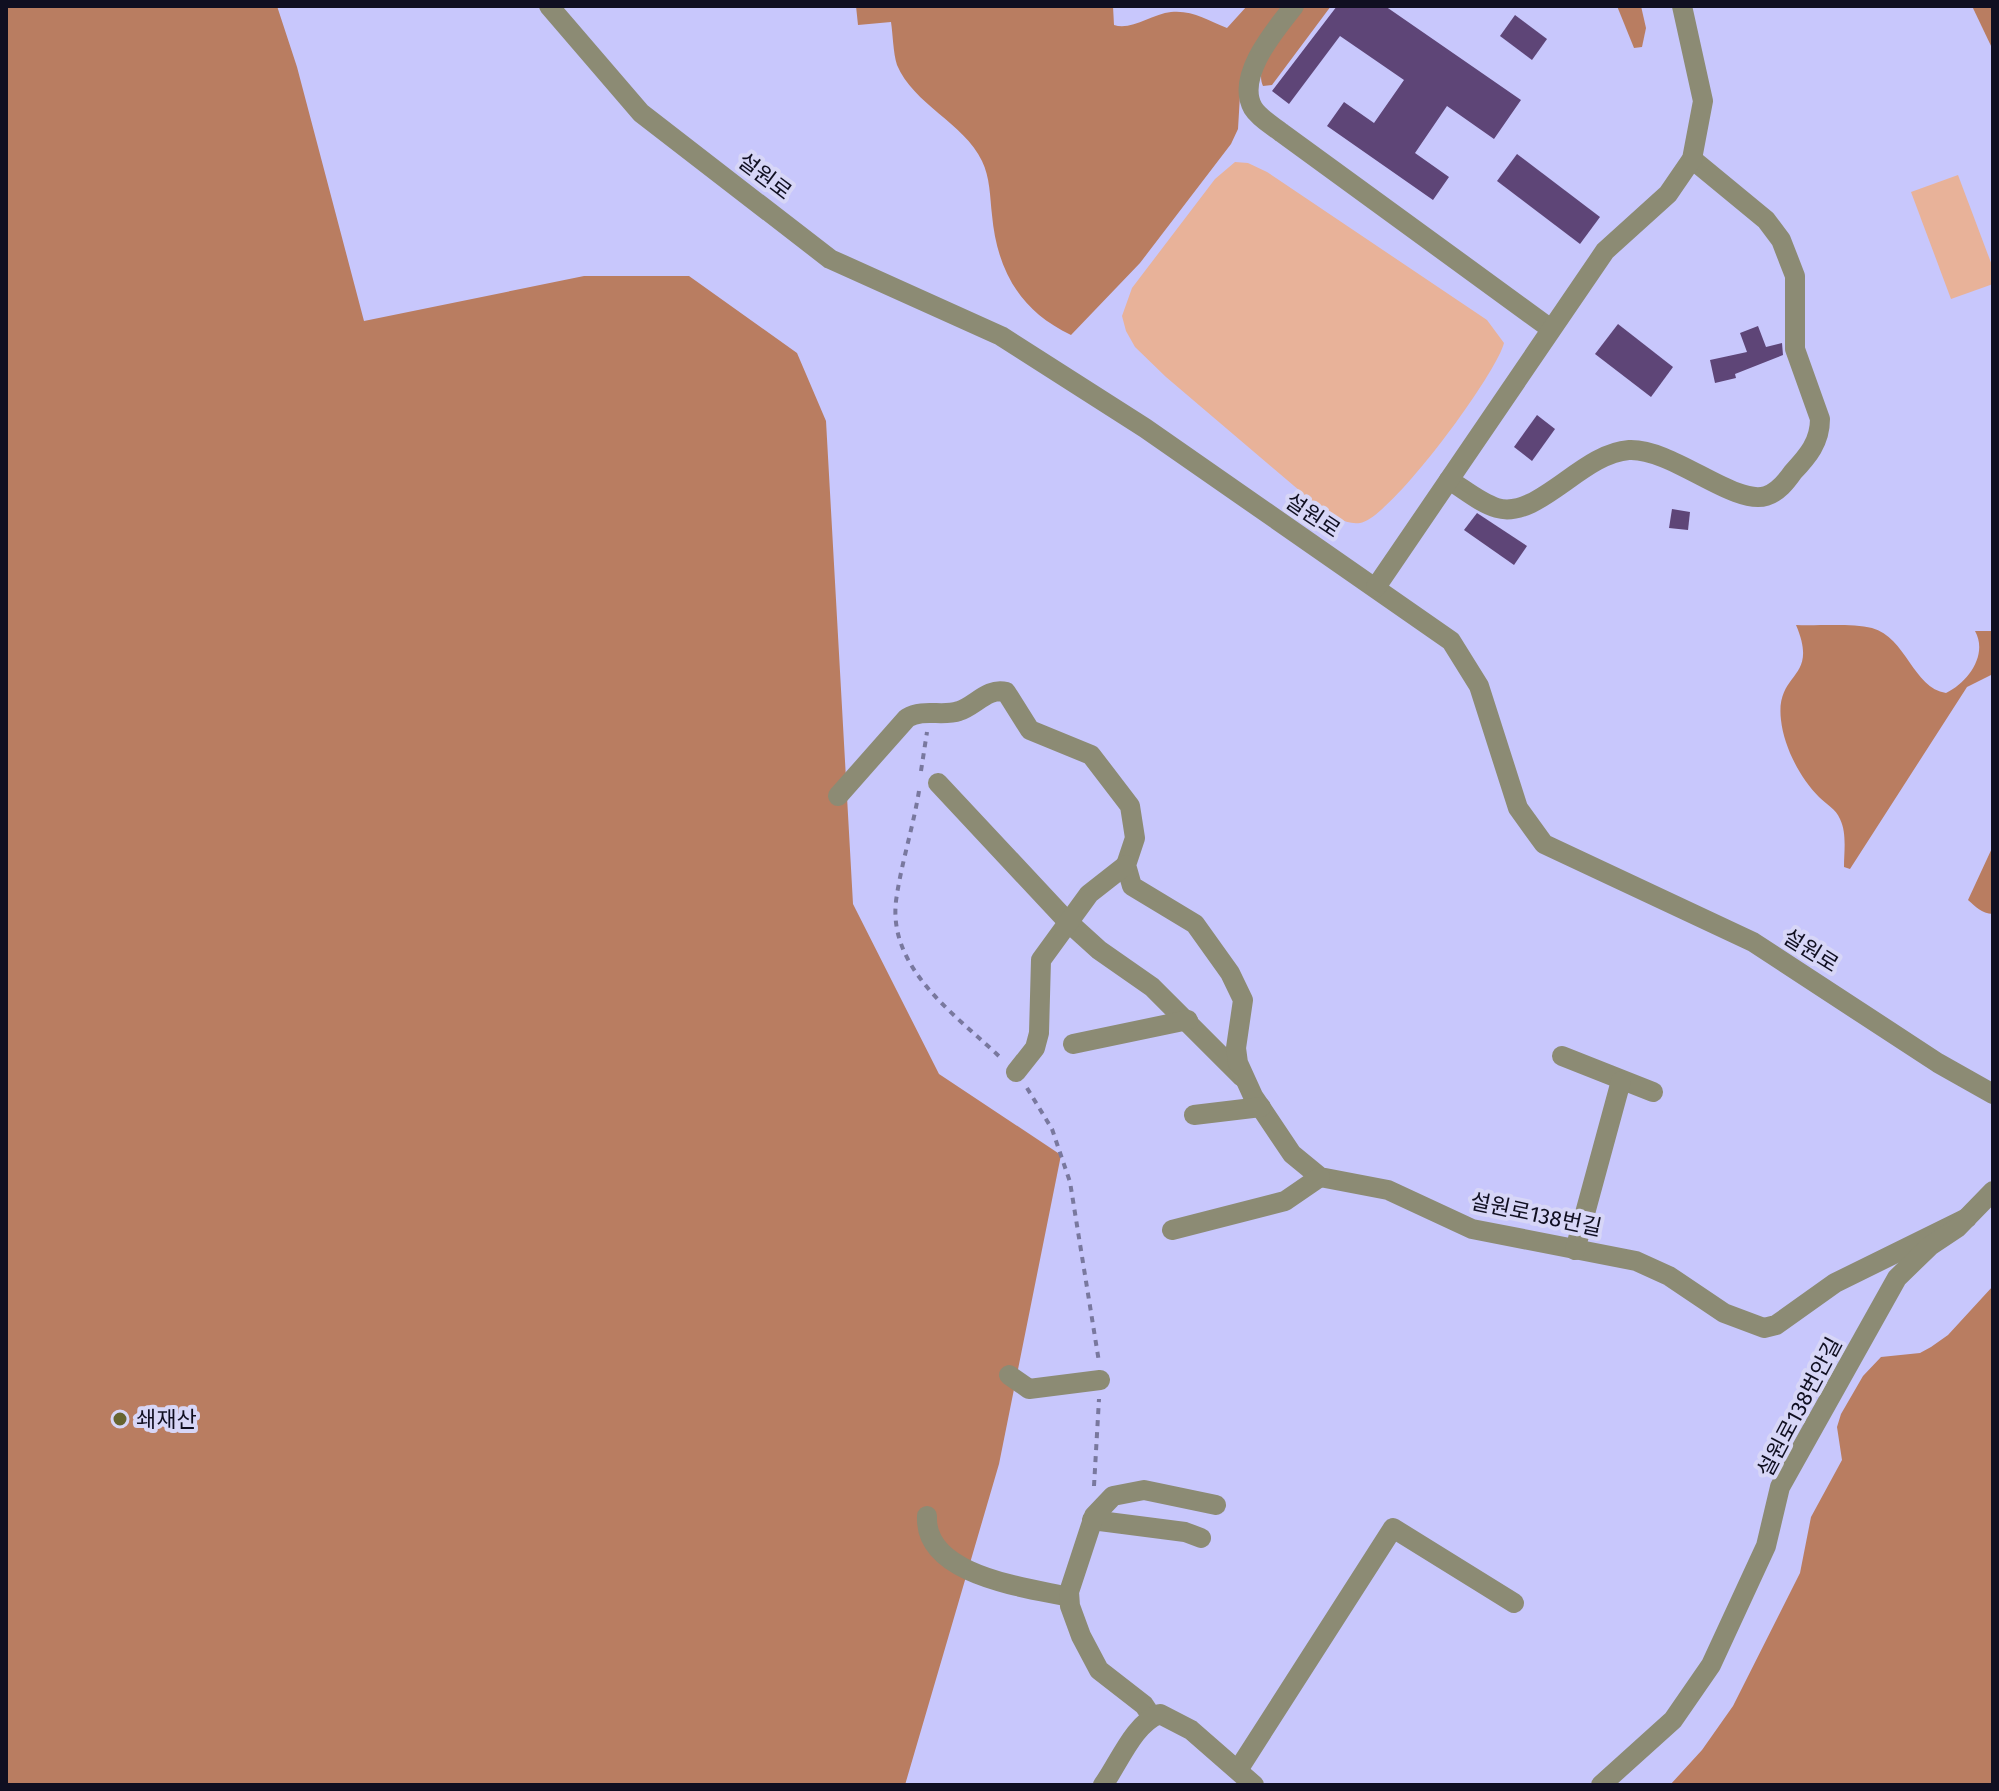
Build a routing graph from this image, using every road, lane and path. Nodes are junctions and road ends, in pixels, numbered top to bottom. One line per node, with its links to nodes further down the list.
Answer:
1 (549, 6): 7 (street, 설원로)
2 (1294, 6): 5 (street)
3 (1682, 6): 4 (street)
4 (1692, 159): 5 (street); 6 (street)
5 (1551, 329): 6 (street)
6 (1449, 480): 7 (street)
7 (1376, 587): 20 (street, 설원로)
8 (930, 712): 10 (street); 11 (street); 16 (path)
9 (938, 783): 12 (street)
10 (838, 796)
11 (1126, 865): 12 (street); 18 (street)
12 (1067, 921): 13 (street); 16 (street)
13 (1188, 1020): 14 (street); 18 (street)
14 (1073, 1044)
15 (1562, 1056): 17 (street)
16 (1016, 1072): 29 (path)
17 (1621, 1081): 19 (street); 27 (street)
18 (1247, 1082): 21 (street)
19 (1653, 1092)
20 (1993, 1094)
21 (1261, 1107): 22 (street); 23 (street)
22 (1194, 1115)
23 (1320, 1177): 26 (street); 27 (street, 설원로138번길)
24 (1993, 1191): 25 (street, 설원로138번안길)
25 (1967, 1218): 27 (street, 설원로138번길); 40 (street, 설원로138번안길)
26 (1172, 1230)
27 (1575, 1250)
28 (1009, 1375): 29 (street)
29 (1100, 1380): 32 (path)
30 (1216, 1505): 32 (street)
31 (927, 1516): 34 (street)
32 (1092, 1520): 33 (street); 34 (street)
33 (1201, 1538)
34 (1069, 1597): 36 (street)
35 (1514, 1603): 37 (street)
36 (1152, 1717): 37 (street); 38 (street)
37 (1238, 1770): 39 (street)
38 (1103, 1785)
39 (1254, 1785)
40 (1601, 1785)

